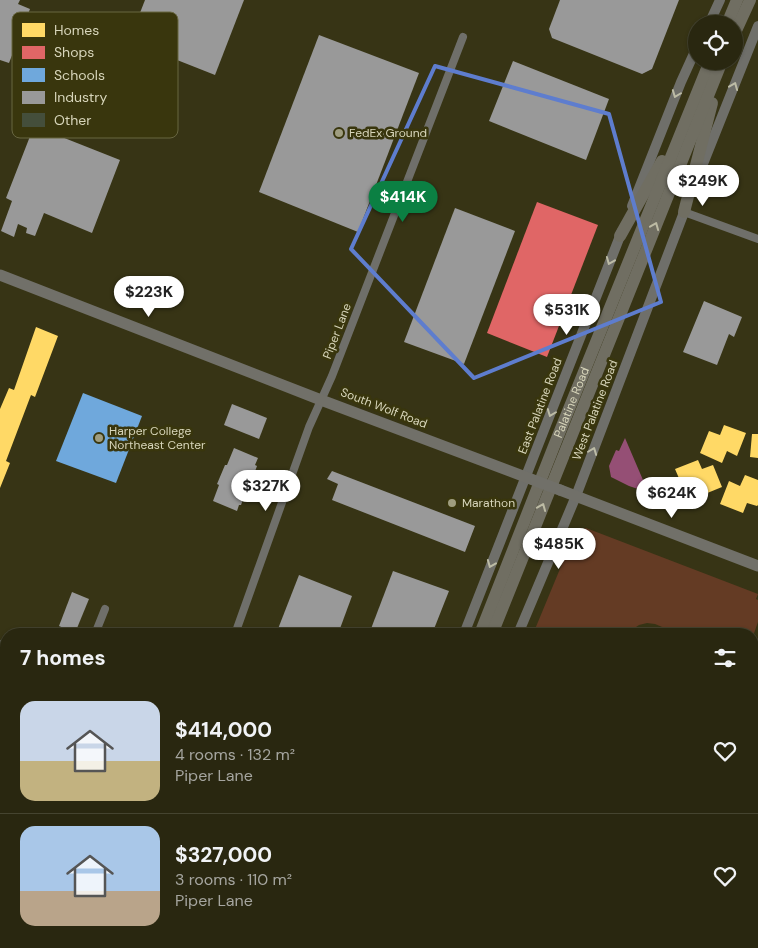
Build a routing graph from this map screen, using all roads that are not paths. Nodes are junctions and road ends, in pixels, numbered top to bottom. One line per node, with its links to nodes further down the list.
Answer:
1 (720, 0): 4 (street)
2 (737, 0): 5 (highway)
3 (750, 0): 6 (highway)
4 (713, 15)
5 (731, 15)
6 (743, 15)
7 (758, 26): 14 (street, West Palatine Road, one-way to 7)
8 (463, 37): 18 (street, Piper Lane)
9 (688, 67): 15 (street, East Palatine Road, one-way to 15)
10 (706, 70): 13 (highway, Palatine Road)
11 (718, 70): 27 (highway, Palatine Road, one-way to 11)
12 (720, 70): 14 (highway)
13 (688, 115): 15 (highway); 26 (highway, Palatine Road)
14 (684, 212): 16 (street); 20 (street, West Palatine Road, one-way to 14)
15 (620, 236): 19 (street, East Palatine Road, one-way to 19)
16 (758, 240)
17 (0, 275): 18 (main road, South Wolf Road)
18 (321, 400): 19 (main road, South Wolf Road); 24 (street, Piper Lane)
19 (531, 478): 20 (main road, South Wolf Road, bridge); 25 (street, East Palatine Road, one-way to 25)
20 (576, 496): 21 (main road, South Wolf Road); 28 (street, West Palatine Road)
21 (758, 566)
22 (105, 609): 23 (street)
23 (97, 628)
24 (237, 628)
25 (467, 628)
26 (482, 628)
27 (494, 628)
28 (521, 628)

